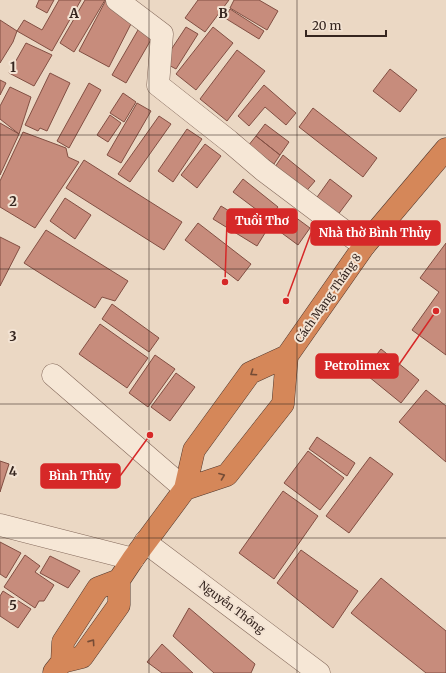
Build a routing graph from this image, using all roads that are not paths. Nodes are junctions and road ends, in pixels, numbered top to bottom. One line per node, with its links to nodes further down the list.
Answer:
1 (117, 0): 3 (street)
2 (446, 149): 3 (highway, Cách Mạng Tháng 8)
3 (364, 246): 4 (highway, Cách Mạng Tháng 8)
4 (287, 356): 6 (highway, one-way to 6); 6 (highway, one-way to 4)
5 (53, 374): 6 (street)
6 (185, 489): 8 (highway)
7 (0, 525): 8 (street)
8 (139, 550): 9 (highway); 10 (street, Nguyễn Thông)
9 (57, 667)
10 (319, 673)

